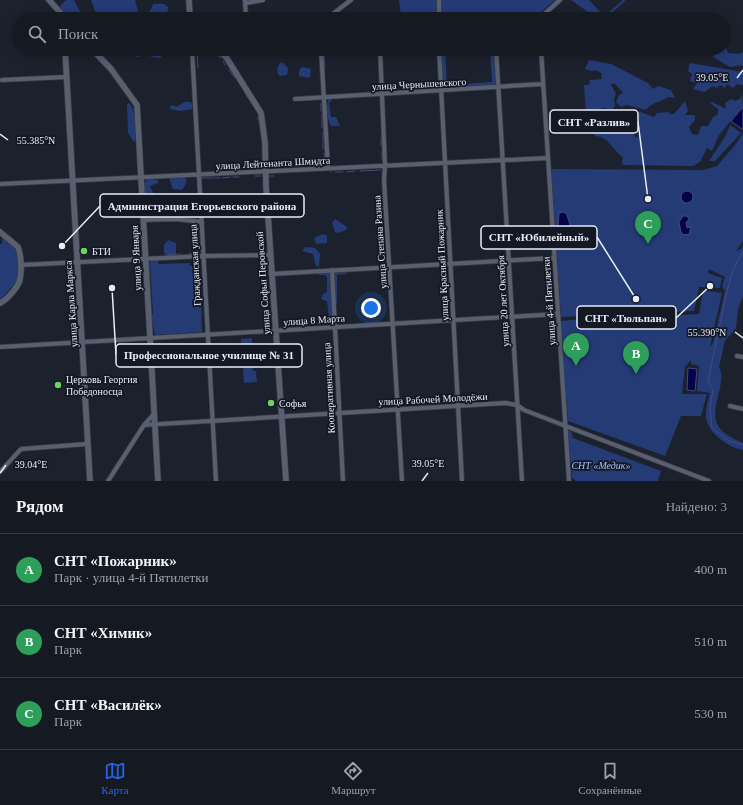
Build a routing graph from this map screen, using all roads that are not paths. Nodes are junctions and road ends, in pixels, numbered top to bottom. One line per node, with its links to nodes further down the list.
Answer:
1 (48, 0): 8 (street); 9 (street)
2 (189, 0): 10 (street)
3 (263, 0): 7 (street)
4 (351, 0): 12 (street)
5 (439, 0): 13 (street)
6 (560, 0): 14 (street)
7 (245, 2): 11 (street)
8 (57, 12)
9 (59, 12)
10 (190, 12)
11 (246, 12)
12 (335, 12)
13 (439, 12)
14 (547, 12)
15 (67, 56): 24 (street, улица Карла Маркса)
16 (99, 56): 39 (street, улица 9 Января)
17 (192, 56): 38 (street, Гражданская улица)
18 (223, 56): 37 (street, улица Софьи Перовской)
19 (321, 56): 30 (street)
20 (380, 56): 29 (street, улица Степана Разина)
21 (439, 56): 28 (street, улица Красный Пожарник)
22 (497, 56): 27 (street, улица 20 лет Октября)
23 (541, 56): 26 (street, улица 4-й Пятилетки)
24 (66, 77): 25 (street); 40 (street, улица Карла Маркса)
25 (1, 80)
26 (543, 84): 27 (street, улица Чернышевского); 32 (street, улица 4-й Пятилетки)
27 (499, 88): 28 (street, улица Чернышевского); 33 (street, улица 20 лет Октября)
28 (440, 91): 29 (street, улица Чернышевского); 34 (street, улица Красный Пожарник)
29 (382, 94): 30 (street, улица Чернышевского); 35 (street, улица Степана Разина)
30 (324, 98): 31 (street, улица Чернышевского); 36 (street)
31 (295, 99)
32 (548, 158): 33 (street, улица Лейтенанта Шмидта); 47 (street, улица 4-й Пятилетки)
33 (503, 160): 34 (street, улица Лейтенанта Шмидта); 50 (street, улица 20 лет Октября)
34 (445, 163): 35 (street, улица Лейтенанта Шмидта); 51 (street, улица Красный Пожарник)
35 (385, 165): 36 (street, улица Лейтенанта Шмидта); 53 (street, улица Степана Разина)
36 (328, 168): 37 (street, улица Лейтенанта Шмидта)
37 (267, 172): 38 (street, улица Лейтенанта Шмидта); 45 (street, улица Софьи Перовской)
38 (199, 174): 39 (street, улица Лейтенанта Шмидта); 43 (street, Гражданская улица)
39 (141, 177): 40 (street, улица Лейтенанта Шмидта); 42 (street, улица 9 Января)
40 (72, 181): 41 (street, улица Лейтенанта Шмидта); 49 (street, улица Карла Маркса)
41 (0, 184)
42 (143, 220): 43 (street); 48 (street, улица 9 Января)
43 (202, 222): 46 (street, Гражданская улица)
44 (0, 232): 52 (street)
45 (270, 255): 46 (street); 55 (street, улица Софьи Перовской)
46 (204, 256): 48 (street); 63 (street, Гражданская улица)
47 (554, 258): 50 (street); 57 (street, улица 4-й Пятилетки)
48 (145, 259): 49 (street); 64 (street, улица 9 Января)
49 (77, 262): 52 (street); 65 (street, улица Карла Маркса)
50 (509, 262): 51 (street); 58 (street, улица 20 лет Октября)
51 (450, 264): 53 (street); 59 (street, улица Красный Пожарник)
52 (20, 265): 56 (street)
53 (390, 267): 54 (street); 60 (street, улица Степана Разина)
54 (332, 270): 55 (street); 61 (street, Кооперативная улица)
55 (271, 274): 62 (street, улица Софьи Перовской)
56 (0, 303)
57 (558, 314): 58 (street, улица 8 Марта); 80 (street, улица 4-й Пятилетки)
58 (512, 317): 59 (street, улица 8 Марта); 69 (street, улица 20 лет Октября)
59 (452, 321): 60 (street, улица 8 Марта); 70 (street, улица Красный Пожарник)
60 (394, 323): 61 (street, улица 8 Марта); 72 (street, улица Степана Разина)
61 (334, 326): 62 (street, улица 8 Марта); 74 (street, Кооперативная улица)
62 (275, 331): 63 (street, улица 8 Марта); 76 (street, улица Софьи Перовской)
63 (208, 335): 64 (street, улица 8 Марта); 77 (street, Гражданская улица)
64 (150, 339): 65 (street, улица 8 Марта); 75 (street, улица 9 Января)
65 (82, 342): 66 (street, улица 8 Марта); 81 (street, улица Карла Маркса)
66 (0, 347)
67 (737, 356): 68 (street)
68 (743, 357)
69 (518, 405): 70 (street, улица Рабочей Молодёжи); 80 (street, улица Рабочей Молодёжи); 91 (street, улица 20 лет Октября)
70 (458, 406): 72 (street, улица Рабочей Молодёжи); 90 (street, улица Красный Пожарник)
71 (730, 406): 73 (street)
72 (399, 409): 74 (street, улица Рабочей Молодёжи); 89 (street, улица Степана Разина)
73 (743, 409)
74 (339, 413): 76 (street, улица Рабочей Молодёжи); 88 (street, Кооперативная улица)
75 (154, 414): 78 (street, улица 9 Января); 79 (street)
76 (282, 416): 77 (street, улица Рабочей Молодёжи); 87 (street, улица Софьи Перовской)
77 (213, 420): 78 (street, улица Рабочей Молодёжи); 86 (street, Гражданская улица)
78 (155, 424): 79 (street, улица Рабочей Молодёжи); 85 (street, улица 9 Января)
79 (144, 425): 84 (street)
80 (566, 426): 92 (street, улица 4-й Пятилетки); 93 (street, улица Рабочей Молодёжи)
81 (87, 444): 82 (street); 83 (street, улица Карла Маркса)
82 (0, 472)
83 (90, 481)
84 (108, 481)
85 (158, 481)
86 (216, 481)
87 (286, 481)
88 (343, 481)
89 (402, 481)
90 (462, 481)
91 (522, 481)
92 (569, 481)
93 (708, 481)

